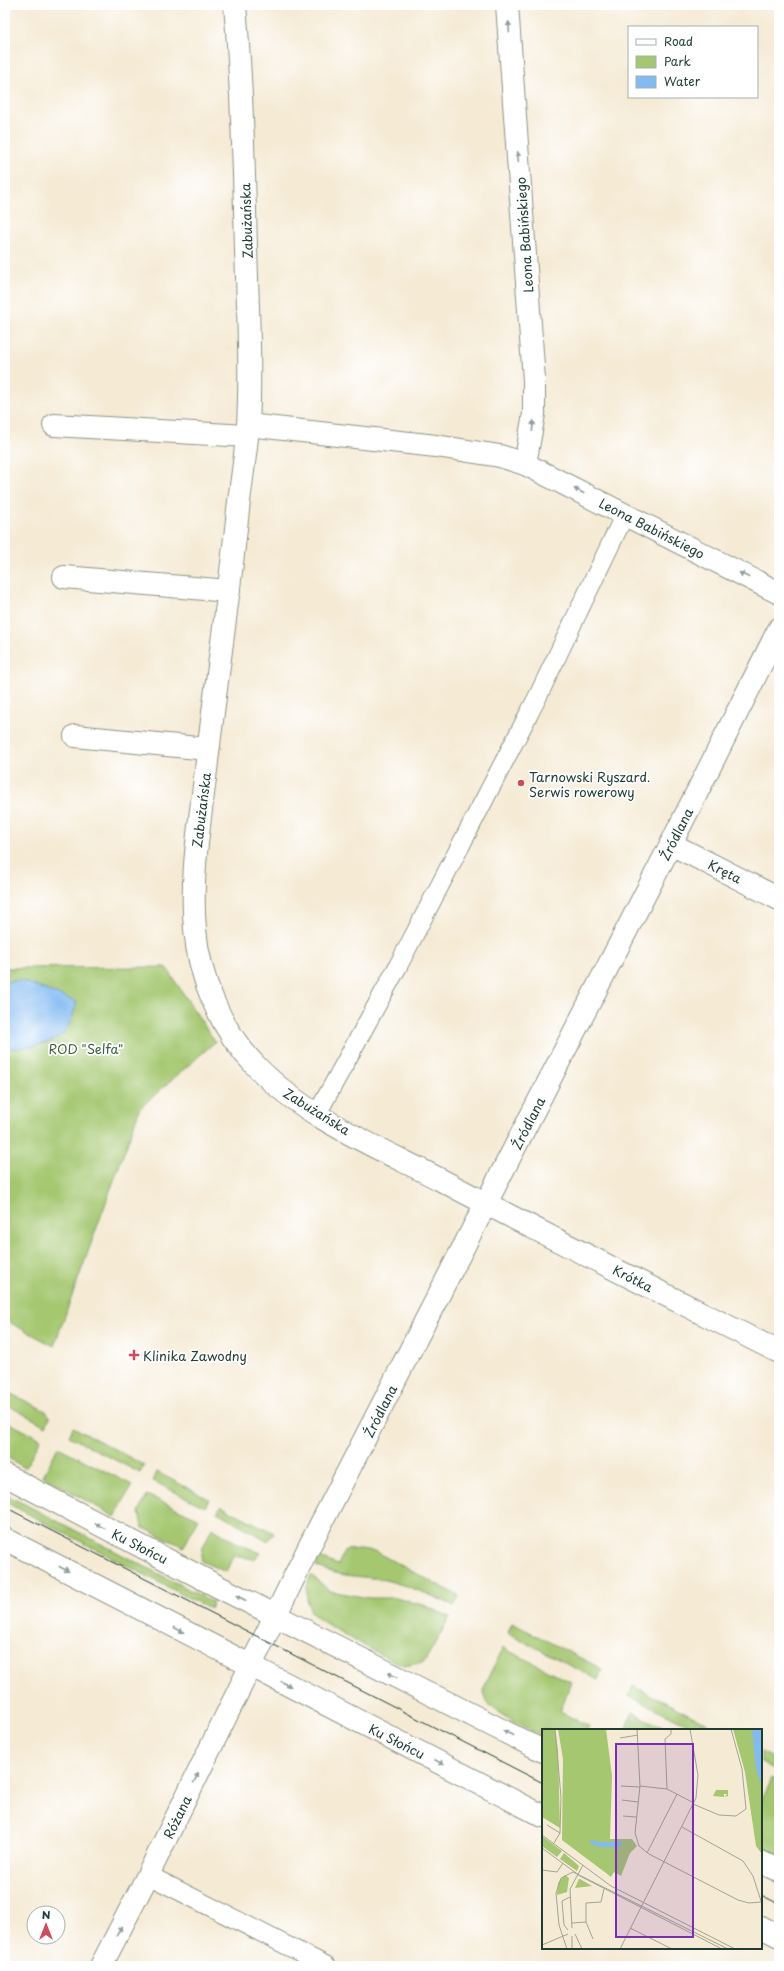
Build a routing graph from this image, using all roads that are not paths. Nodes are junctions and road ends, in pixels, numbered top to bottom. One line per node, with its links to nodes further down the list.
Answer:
1 (235, 5): 4 (street, Zabużańska)
2 (507, 5): 5 (street, Leona Babińskiego, one-way to 2)
3 (54, 425): 4 (street)
4 (247, 431): 5 (street, Leona Babińskiego); 8 (street, Zabużańska)
5 (526, 464): 6 (street, Leona Babińskiego, one-way to 5)
6 (624, 514): 9 (street, Leona Babińskiego, one-way to 6); 15 (lane)
7 (64, 576): 8 (street)
8 (229, 592): 12 (street, Zabużańska)
9 (779, 593)
10 (779, 629): 13 (street, Źródlana)
11 (75, 736): 12 (street)
12 (208, 749): 15 (street, Zabużańska)
13 (671, 844): 14 (street, Kręta); 16 (street, Źródlana)
14 (779, 900)
15 (317, 1114): 16 (street, Zabużańska)
16 (487, 1204): 17 (street, Krótka); 20 (street, Źródlana)
17 (779, 1352)
18 (5, 1475): 20 (street, Ku Słońcu, one-way to 18)
19 (5, 1539): 21 (street, Ku Słońcu, one-way to 21)
20 (276, 1616): 21 (street); 22 (street, Ku Słońcu, one-way to 20)
21 (251, 1667): 23 (street, Ku Słońcu, one-way to 23); 26 (street, Różana, one-way to 21)
22 (542, 1750)
23 (542, 1815)
24 (762, 1862): 25 (street)
25 (779, 1871)
26 (148, 1875): 29 (street, Różana, one-way to 26); 30 (lane)
27 (762, 1928): 28 (street)
28 (779, 1936)
29 (101, 1966)
30 (327, 1966)

